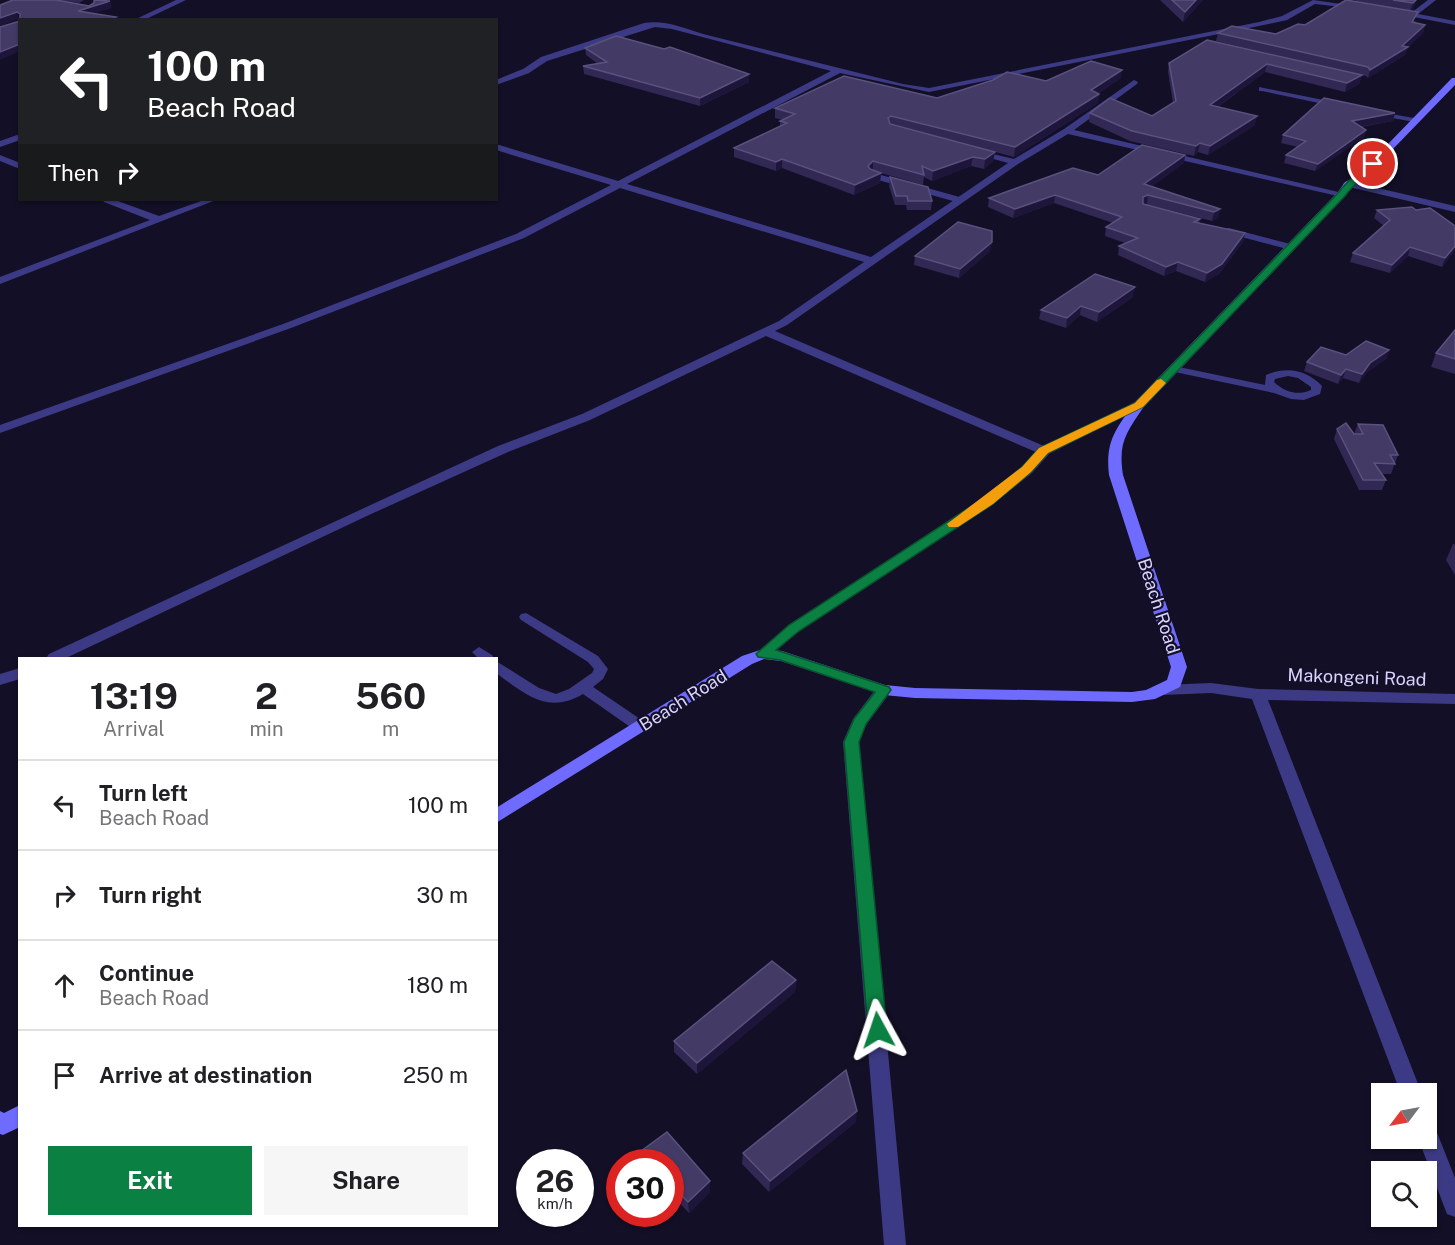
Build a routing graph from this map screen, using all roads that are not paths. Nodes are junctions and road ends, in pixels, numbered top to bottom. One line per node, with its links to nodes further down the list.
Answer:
1 (182, 0): 6 (street)
2 (1432, 0): 5 (street)
3 (1371, 9): 8 (street)
4 (1388, 12): 5 (street)
5 (1412, 16): 7 (street)
6 (142, 18)
7 (1455, 23)
8 (1188, 39): 9 (street); 10 (street)
9 (1211, 45)
10 (839, 69): 12 (street); 27 (street)
11 (1455, 80): 17 (main road, Beach Road)
12 (498, 82)
13 (1134, 82): 18 (street)
14 (1262, 89): 15 (lane)
15 (1344, 106)
16 (1367, 111): 17 (lane)
17 (1414, 120): 28 (main road, Beach Road)
18 (1067, 131): 24 (street); 28 (street)
19 (18, 138): 20 (street)
20 (0, 144)
21 (960, 147): 24 (street)
22 (498, 148): 27 (street)
23 (0, 158): 25 (street)
24 (1015, 162): 29 (street)
25 (18, 165)
26 (874, 176): 29 (lane)
27 (623, 184): 36 (street); 42 (street)
28 (1345, 189): 32 (street); 35 (main road, Beach Road)
29 (960, 200): 36 (street)
30 (110, 201): 33 (street)
31 (208, 201): 33 (street)
32 (1455, 209)
33 (160, 220): 37 (street)
34 (1223, 229): 35 (lane)
35 (1290, 247): 39 (main road, Beach Road)
36 (872, 261): 38 (street)
37 (0, 281)
38 (766, 332): 43 (street); 46 (street)
39 (1174, 369): 40 (lane); 41 (main road, Beach Road)
40 (1275, 390)
41 (1139, 405): 43 (street); 52 (main road, Beach Road)
42 (0, 429)
43 (1044, 451): 45 (street)
44 (526, 616): 50 (lane)
45 (763, 654): 51 (main road); 55 (main road, Beach Road)
46 (56, 657)
47 (498, 667): 50 (lane)
48 (18, 675): 49 (street)
49 (0, 680)
50 (583, 687): 55 (lane)
51 (884, 690): 52 (main road); 62 (street)
52 (1163, 690): 53 (street, Makongeni Road)
53 (1258, 694): 54 (street, Makongeni Road); 57 (street)
54 (1455, 699)
55 (641, 727): 56 (main road, Beach Road)
56 (498, 816)
57 (1408, 1083)
58 (18, 1116): 59 (main road)
59 (0, 1121)
60 (1433, 1149): 61 (street)
61 (1455, 1206)
62 (895, 1245)

